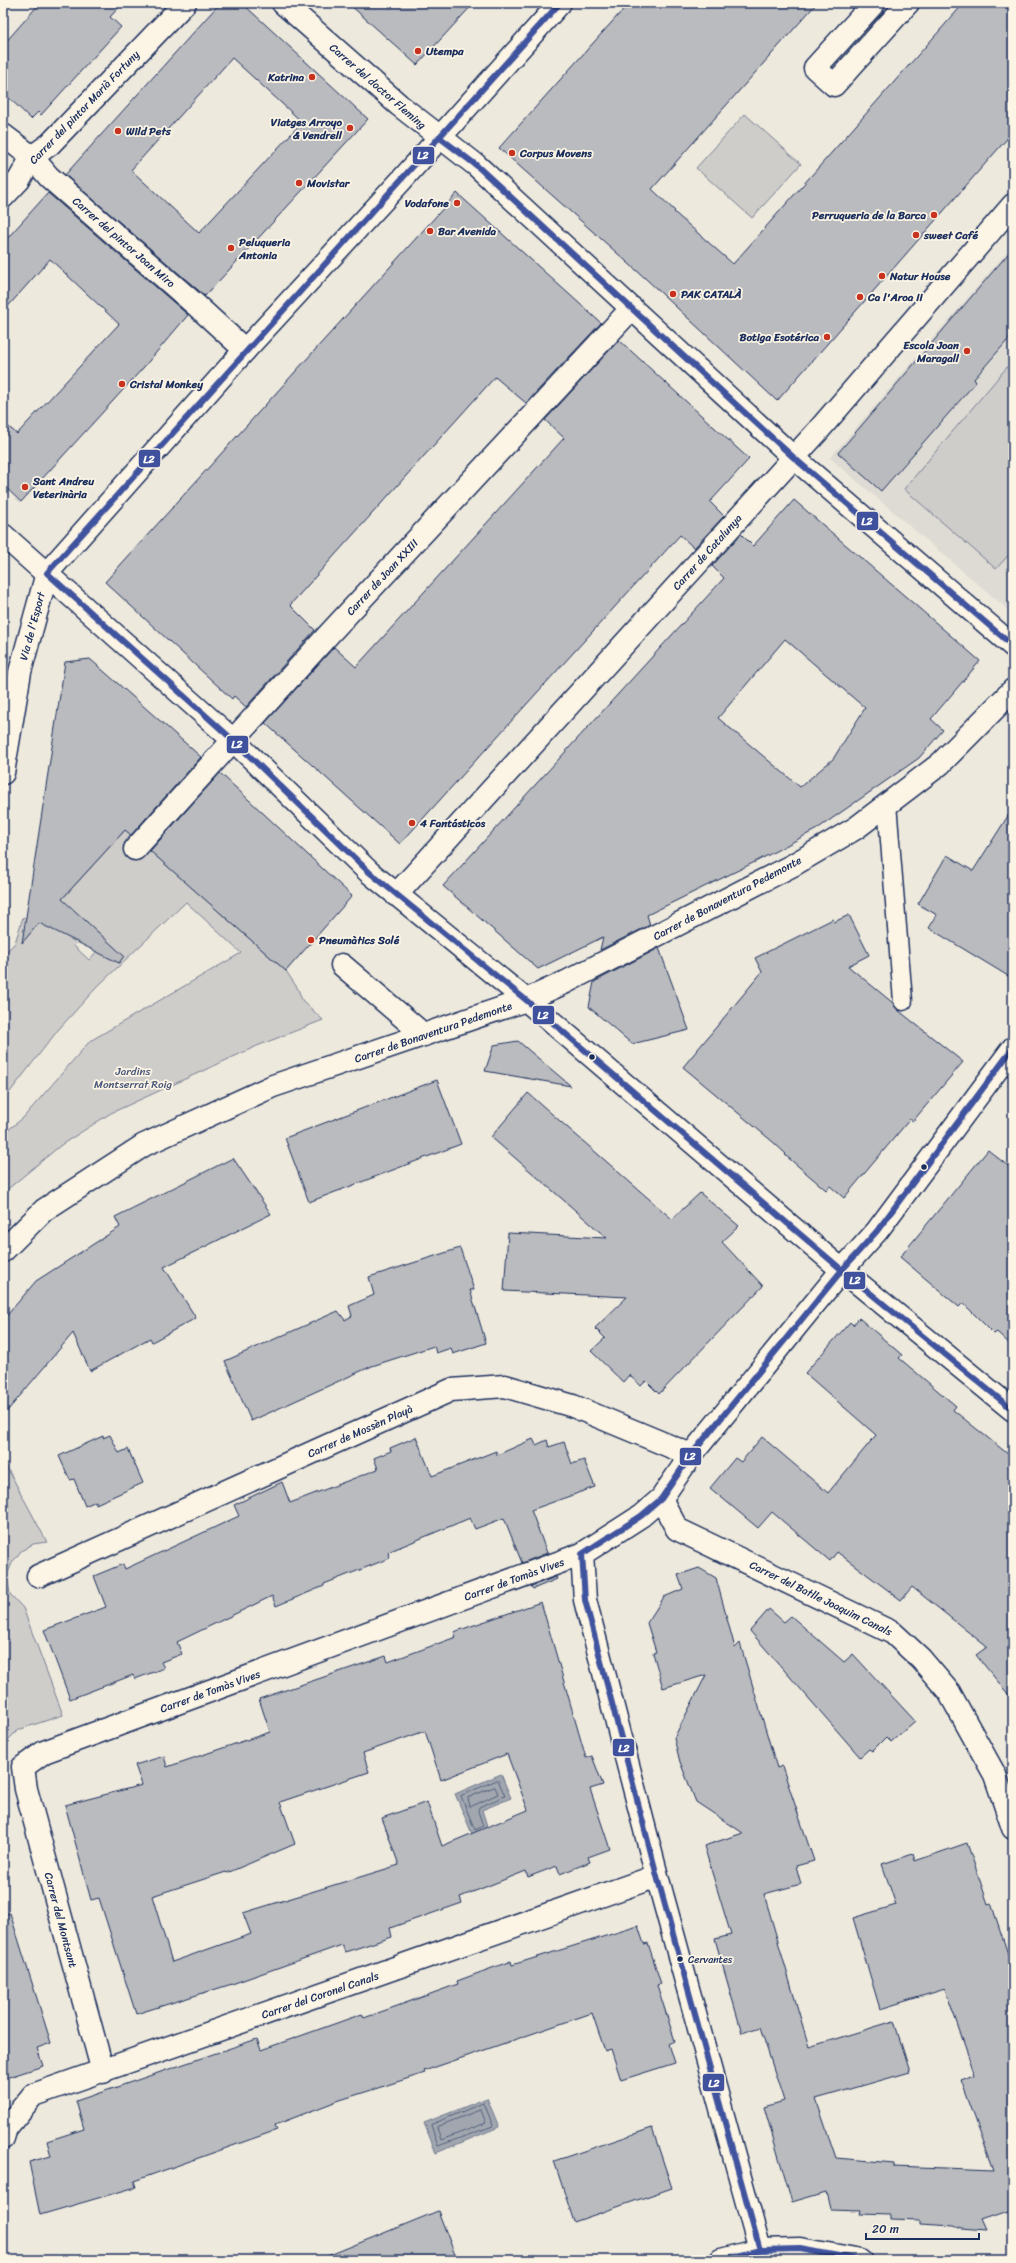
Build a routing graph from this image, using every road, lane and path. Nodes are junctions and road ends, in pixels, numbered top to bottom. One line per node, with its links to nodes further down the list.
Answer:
1 (185, 3): 8 (street, Carrer del pintor Marià Fortuny)
2 (283, 3): 7 (street, Carrer del doctor Fleming)
3 (560, 3): 7 (street, Via de l'Esport)
4 (874, 3): 5 (street)
5 (908, 3)
6 (3, 135): 8 (street, Carrer del pintor Joan Miro)
7 (439, 137): 11 (street, Carrer del doctor Fleming); 12 (street, Via de l'Esport)
8 (32, 157): 9 (street, Carrer del pintor Marià Fortuny); 12 (street, Carrer del pintor Joan Miro)
9 (3, 197)
10 (1013, 205): 13 (street, Carrer de Catalunya)
11 (632, 308): 13 (street, Carrer del doctor Fleming); 18 (street, Carrer de Joan XXIII)
12 (245, 350): 15 (street, Via de l'Esport)
13 (793, 457): 16 (street, Carrer del doctor Fleming); 22 (street, Carrer de Catalunya)
14 (3, 534): 15 (street)
15 (47, 574): 18 (street); 19 (street, Via de l'Esport)
16 (1013, 646)
17 (1013, 690): 20 (street, Carrer de Bonaventura Pedemonte)
18 (233, 740): 21 (street, Carrer de Joan XXIII); 22 (street)
19 (3, 773)
20 (887, 804): 24 (street, Carrer de Bonaventura Pedemonte); 25 (lane)
21 (135, 849)
22 (396, 895): 24 (street)
23 (342, 965): 26 (street)
24 (526, 1000): 26 (street, Carrer de Bonaventura Pedemonte); 29 (street)
25 (903, 1001)
26 (424, 1035): 28 (street, Carrer de Bonaventura Pedemonte)
27 (1013, 1048): 29 (street, Carrer de Tomàs Vives)
28 (3, 1251)
29 (842, 1270): 30 (street); 31 (street, Carrer de Tomàs Vives)
30 (1013, 1410)
31 (691, 1455): 32 (street, Carrer de Tomàs Vives); 34 (street, Carrer de Mossèn Playà)
32 (661, 1499): 33 (street, Carrer de Tomàs Vives); 36 (street, Carrer del Batlle Joaquim Canals)
33 (582, 1554): 35 (street, Carrer de Tomàs Vives); 37 (street)
34 (38, 1576)
35 (23, 1766): 38 (street, Carrer del Montsant)
36 (1013, 1828)
37 (657, 1876): 38 (street, Carrer del Coronel Canals); 40 (street)
38 (103, 2072): 39 (street, Carrer del Coronel Canals)
39 (3, 2138)
40 (760, 2250): 41 (street); 42 (street)
41 (720, 2260)
42 (861, 2260)

